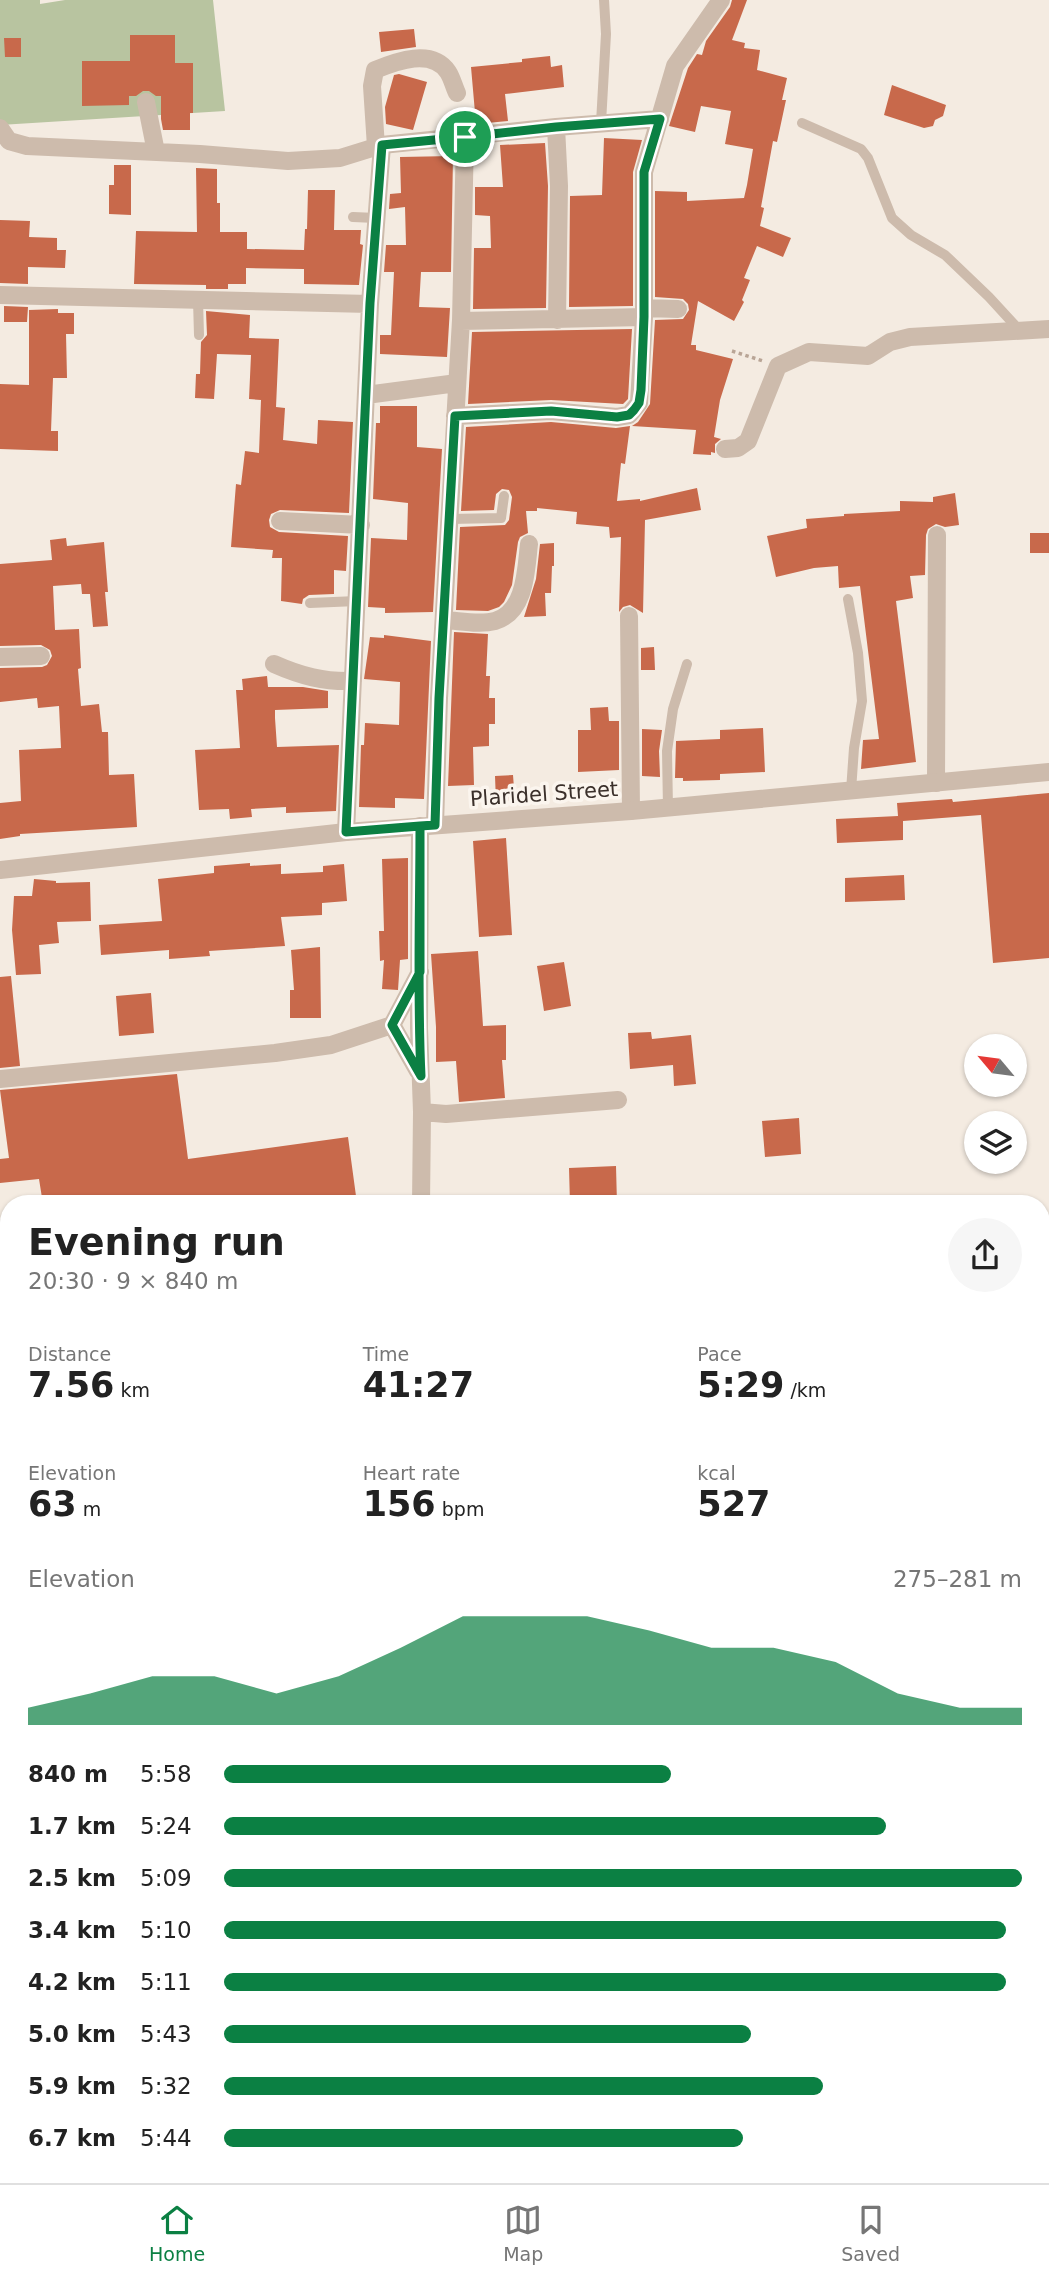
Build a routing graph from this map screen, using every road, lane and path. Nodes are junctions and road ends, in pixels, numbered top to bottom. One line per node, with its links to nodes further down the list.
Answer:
1 (604, 0): 7 (lane)
2 (721, 0): 5 (street)
3 (457, 93): 11 (street)
4 (146, 102): 12 (street)
5 (660, 119): 7 (street); 19 (street)
6 (802, 122): 23 (lane)
7 (601, 123): 8 (street)
8 (556, 127): 10 (street); 21 (street)
9 (0, 128): 12 (street)
10 (465, 137): 11 (street); 20 (street)
11 (379, 146): 12 (street); 14 (street)
12 (156, 152)
13 (353, 217): 14 (lane)
14 (376, 218): 17 (street)
15 (0, 295): 16 (street)
16 (198, 300): 17 (street); 24 (lane)
17 (370, 303): 28 (street)
18 (678, 309): 19 (street)
19 (644, 312): 21 (street); 29 (street)
20 (461, 320): 21 (street); 27 (street)
21 (557, 320)
22 (1049, 329): 23 (street)
23 (1021, 332): 26 (street)
24 (199, 335)
25 (732, 351): 26 (path)
26 (778, 366): 30 (street)
27 (457, 383): 28 (street); 29 (street)
28 (366, 395): 34 (street)
29 (455, 416): 32 (street)
30 (725, 449)
31 (504, 496): 32 (lane)
32 (450, 519): 41 (street)
33 (280, 521): 34 (street)
34 (360, 525): 38 (street)
35 (937, 535): 48 (street)
36 (529, 544): 41 (street)
37 (848, 599): 49 (lane)
38 (357, 601): 39 (lane); 46 (street)
39 (310, 603)
40 (629, 616): 51 (street)
41 (445, 620): 52 (street)
42 (41, 656): 43 (street)
43 (0, 657)
44 (274, 664): 46 (street)
45 (687, 664): 50 (lane)
46 (353, 681): 53 (street)
47 (1049, 772): 48 (street, Plaridel Street)
48 (936, 783): 49 (street, Plaridel Street)
49 (851, 791): 50 (street, Plaridel Street)
50 (668, 808): 51 (street, Plaridel Street)
51 (631, 811): 52 (street, Plaridel Street)
52 (427, 825): 53 (street, Plaridel Street); 55 (street)
53 (346, 832): 54 (street, Plaridel Street)
54 (0, 870)
55 (420, 972): 56 (street); 57 (street)
56 (392, 1025): 57 (street); 58 (street)
57 (421, 1076): 60 (street)
58 (0, 1079)
59 (618, 1100): 60 (street)
60 (422, 1112): 61 (street)
61 (421, 1195)

